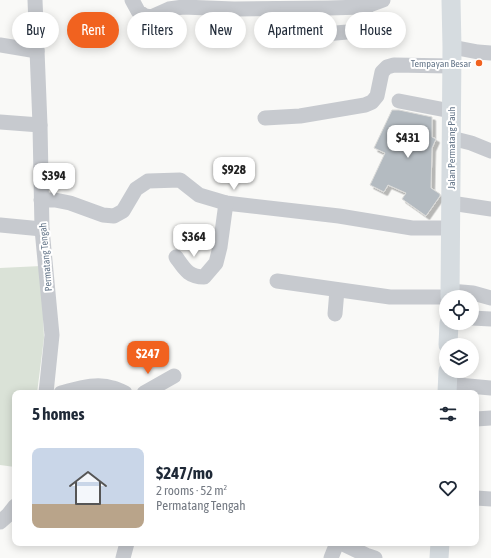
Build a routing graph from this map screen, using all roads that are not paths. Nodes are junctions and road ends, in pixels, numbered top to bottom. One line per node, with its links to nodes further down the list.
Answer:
1 (35, 0): 9 (street, Permatang Tengah)
2 (132, 0): 6 (street)
3 (383, 0): 5 (street)
4 (451, 0): 8 (main road, Jalan Permatang Pauh)
5 (364, 7): 6 (street); 6 (street)
6 (273, 9)
7 (0, 45): 9 (street)
8 (452, 47): 10 (street); 11 (main road, Jalan Permatang Pauh)
9 (37, 51): 16 (street, Permatang Tengah)
10 (491, 53)
11 (451, 66): 13 (main road, Jalan Permatang Pauh); 14 (street)
12 (399, 102): 13 (street)
13 (451, 111): 17 (main road, Jalan Permatang Pauh)
14 (265, 118)
15 (0, 122): 16 (street)
16 (40, 125): 19 (street, Permatang Tengah)
17 (451, 138): 18 (street); 21 (main road, Jalan Permatang Pauh)
18 (491, 151)
19 (41, 200): 20 (street); 25 (street, Permatang Tengah)
20 (226, 203): 24 (street); 26 (street)
21 (450, 203): 22 (street); 24 (main road, Jalan Permatang Pauh)
22 (491, 209)
23 (0, 225): 25 (street)
24 (450, 228): 29 (main road, Jalan Permatang Pauh)
25 (42, 229): 39 (street, Permatang Tengah)
26 (176, 256)
27 (277, 281): 28 (street)
28 (338, 290): 31 (street); 33 (street)
29 (448, 290)
30 (479, 294): 32 (street)
31 (439, 295)
32 (491, 298)
33 (334, 314)
34 (479, 318): 35 (street)
35 (491, 319)
36 (174, 376): 42 (street)
37 (447, 383): 38 (street)
38 (491, 388)
39 (46, 390)
40 (72, 390): 41 (street)
41 (118, 390)
42 (149, 390)
43 (491, 418): 44 (street)
44 (479, 419)
45 (479, 498): 46 (street)
46 (491, 499)
47 (12, 510): 48 (street)
48 (0, 522)
49 (126, 546): 53 (street)
50 (335, 546): 54 (street)
51 (347, 546): 55 (street)
52 (440, 546): 56 (main road)
53 (124, 558)
54 (331, 558)
55 (375, 558)
56 (439, 558)

